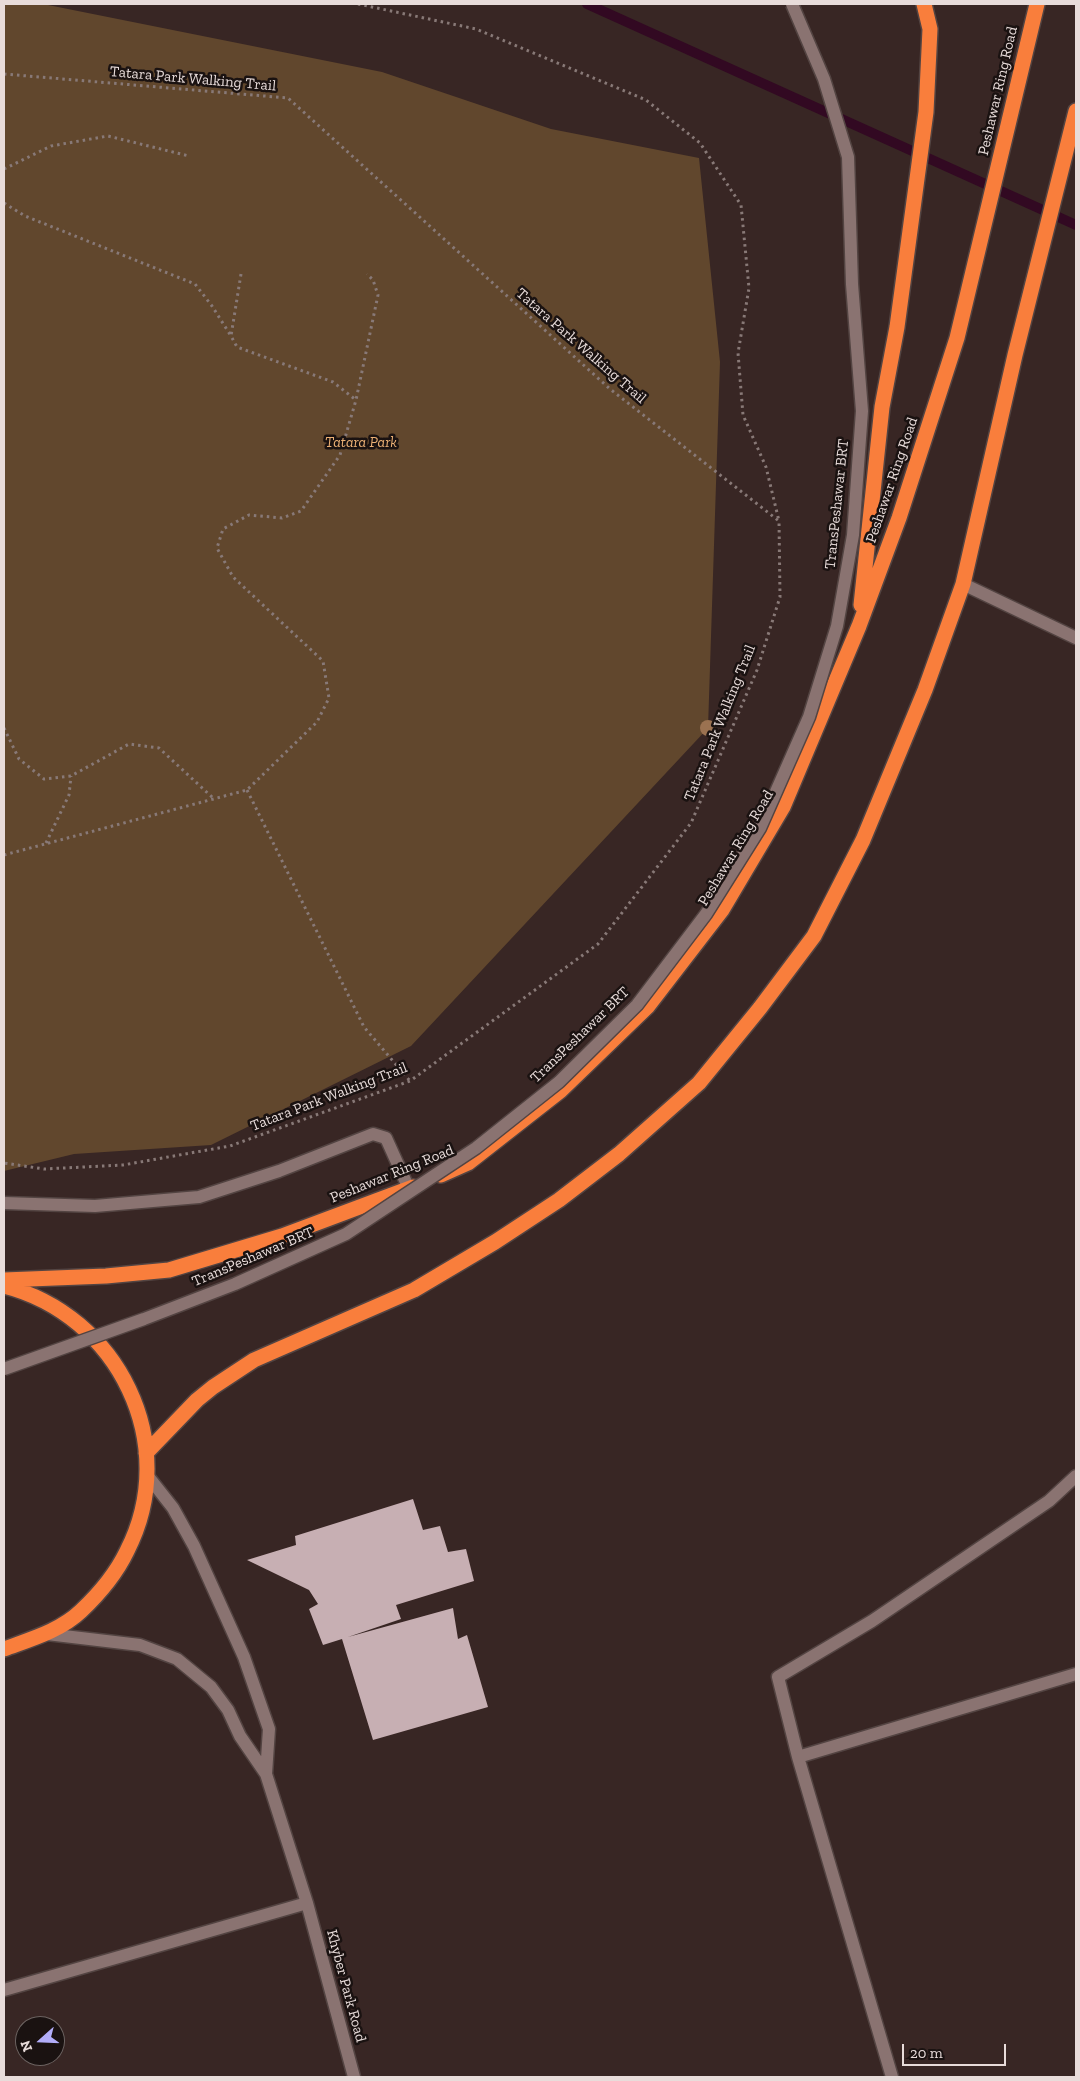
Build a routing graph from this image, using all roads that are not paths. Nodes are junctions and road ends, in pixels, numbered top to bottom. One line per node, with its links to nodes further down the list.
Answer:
1 (792, 4): 12 (street, TransPeshawar BRT, bridge)
2 (924, 4): 6 (highway)
3 (1037, 4): 6 (highway, Peshawar Ring Road)
4 (1076, 111): 5 (highway)
5 (963, 584): 7 (street); 13 (highway)
6 (859, 626): 8 (highway, Peshawar Ring Road)
7 (1076, 638)
8 (409, 1189): 9 (street); 10 (highway, Peshawar Ring Road)
9 (4, 1203)
10 (4, 1280)
11 (4, 1286): 13 (highway)
12 (4, 1369)
13 (146, 1453): 14 (highway)
14 (147, 1475): 16 (highway); 20 (street)
15 (1076, 1476): 19 (street)
16 (47, 1634): 17 (highway); 20 (street)
17 (4, 1649)
18 (1076, 1674): 19 (street)
19 (798, 1757): 24 (street)
20 (266, 1774): 21 (street, Khyber Park Road)
21 (306, 1903): 22 (street); 23 (street, Khyber Park Road)
22 (4, 1990)
23 (354, 2077)
24 (892, 2077)

